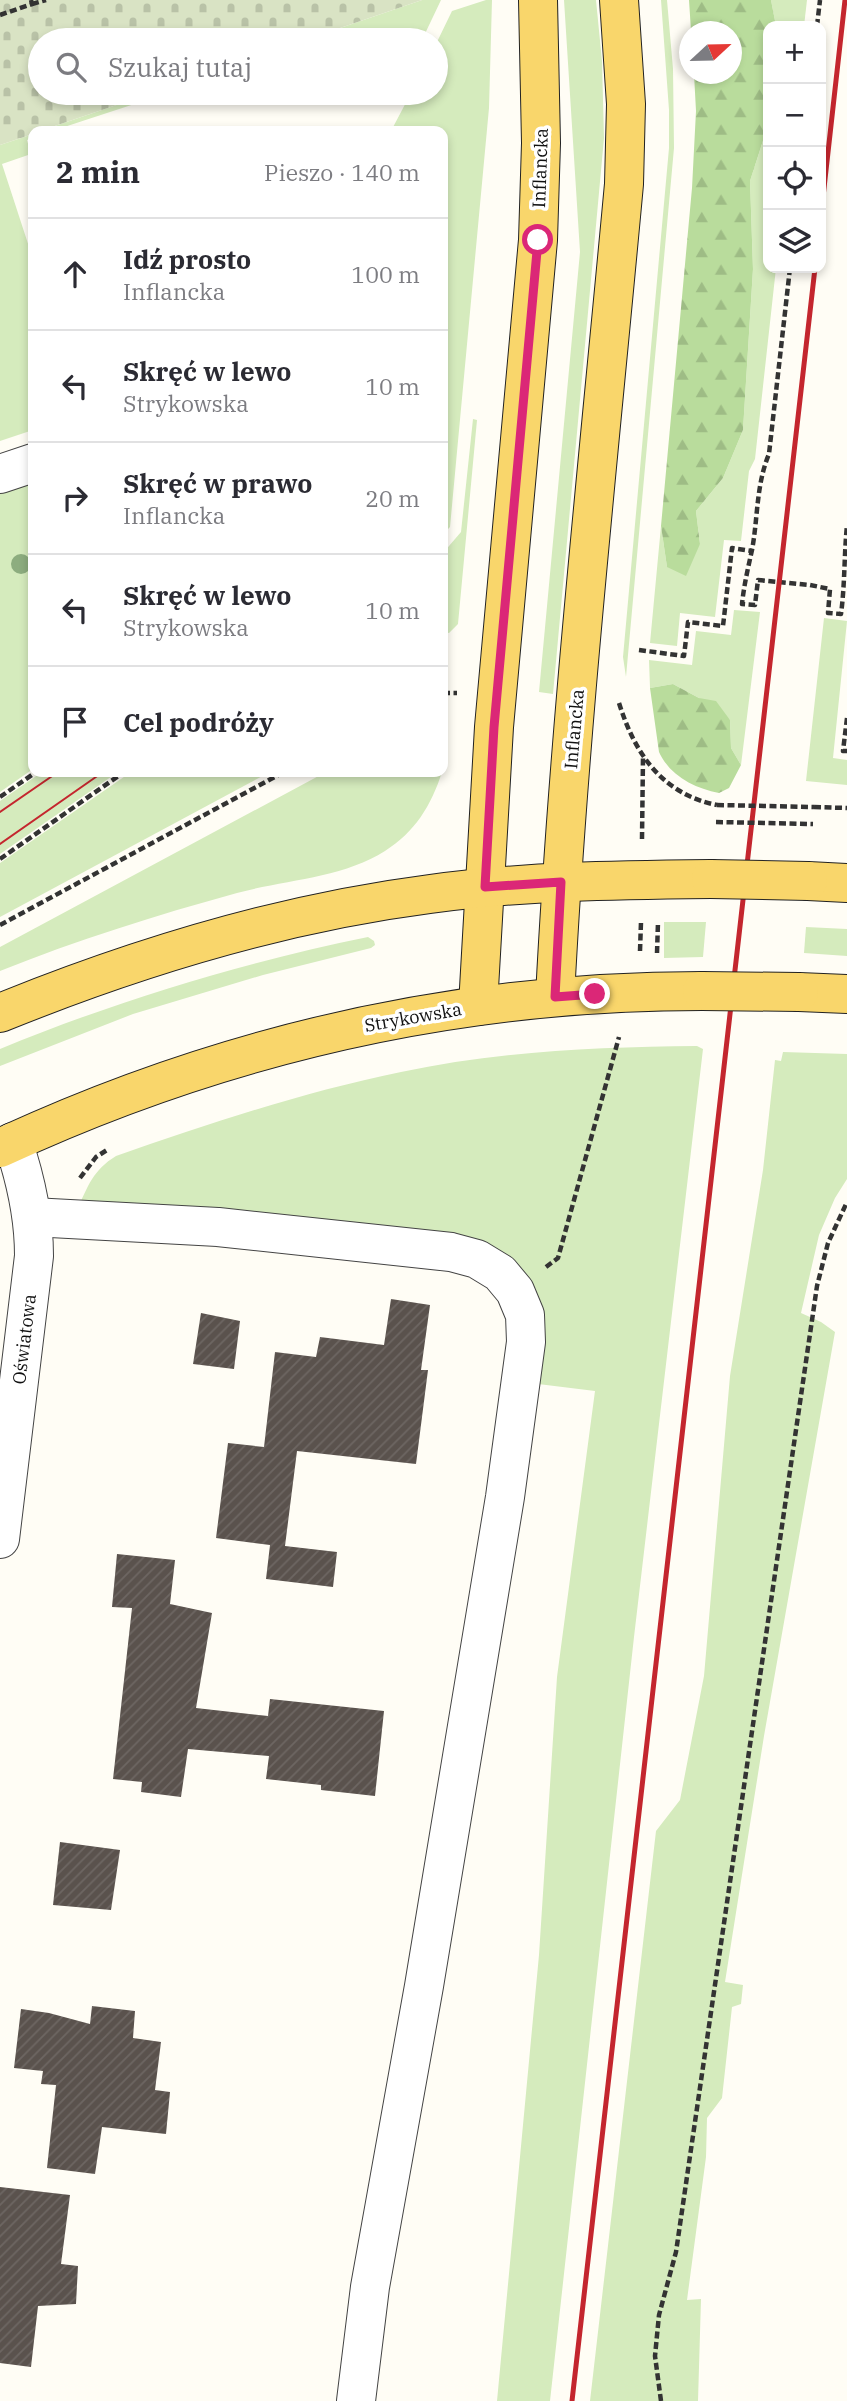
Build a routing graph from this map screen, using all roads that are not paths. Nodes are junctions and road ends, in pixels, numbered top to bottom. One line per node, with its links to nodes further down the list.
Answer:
1 (538, 0): 7 (main road, Inflancka)
2 (619, 0): 5 (main road, Inflancka)
3 (28, 465): 4 (street)
4 (0, 474)
5 (561, 882): 6 (main road, bridge); 7 (main road); 9 (main road, Inflancka)
6 (847, 883)
7 (485, 887): 10 (main road, Inflancka); 11 (main road)
8 (847, 994): 9 (main road, Strykowska, bridge)
9 (555, 997): 10 (main road, Strykowska)
10 (478, 1006): 12 (main road, Strykowska)
11 (0, 1013)
12 (6, 1145): 13 (street, Oświatowa)
13 (49, 1218): 14 (street, Oświatowa); 15 (street)
14 (0, 1539)
15 (356, 2401)

